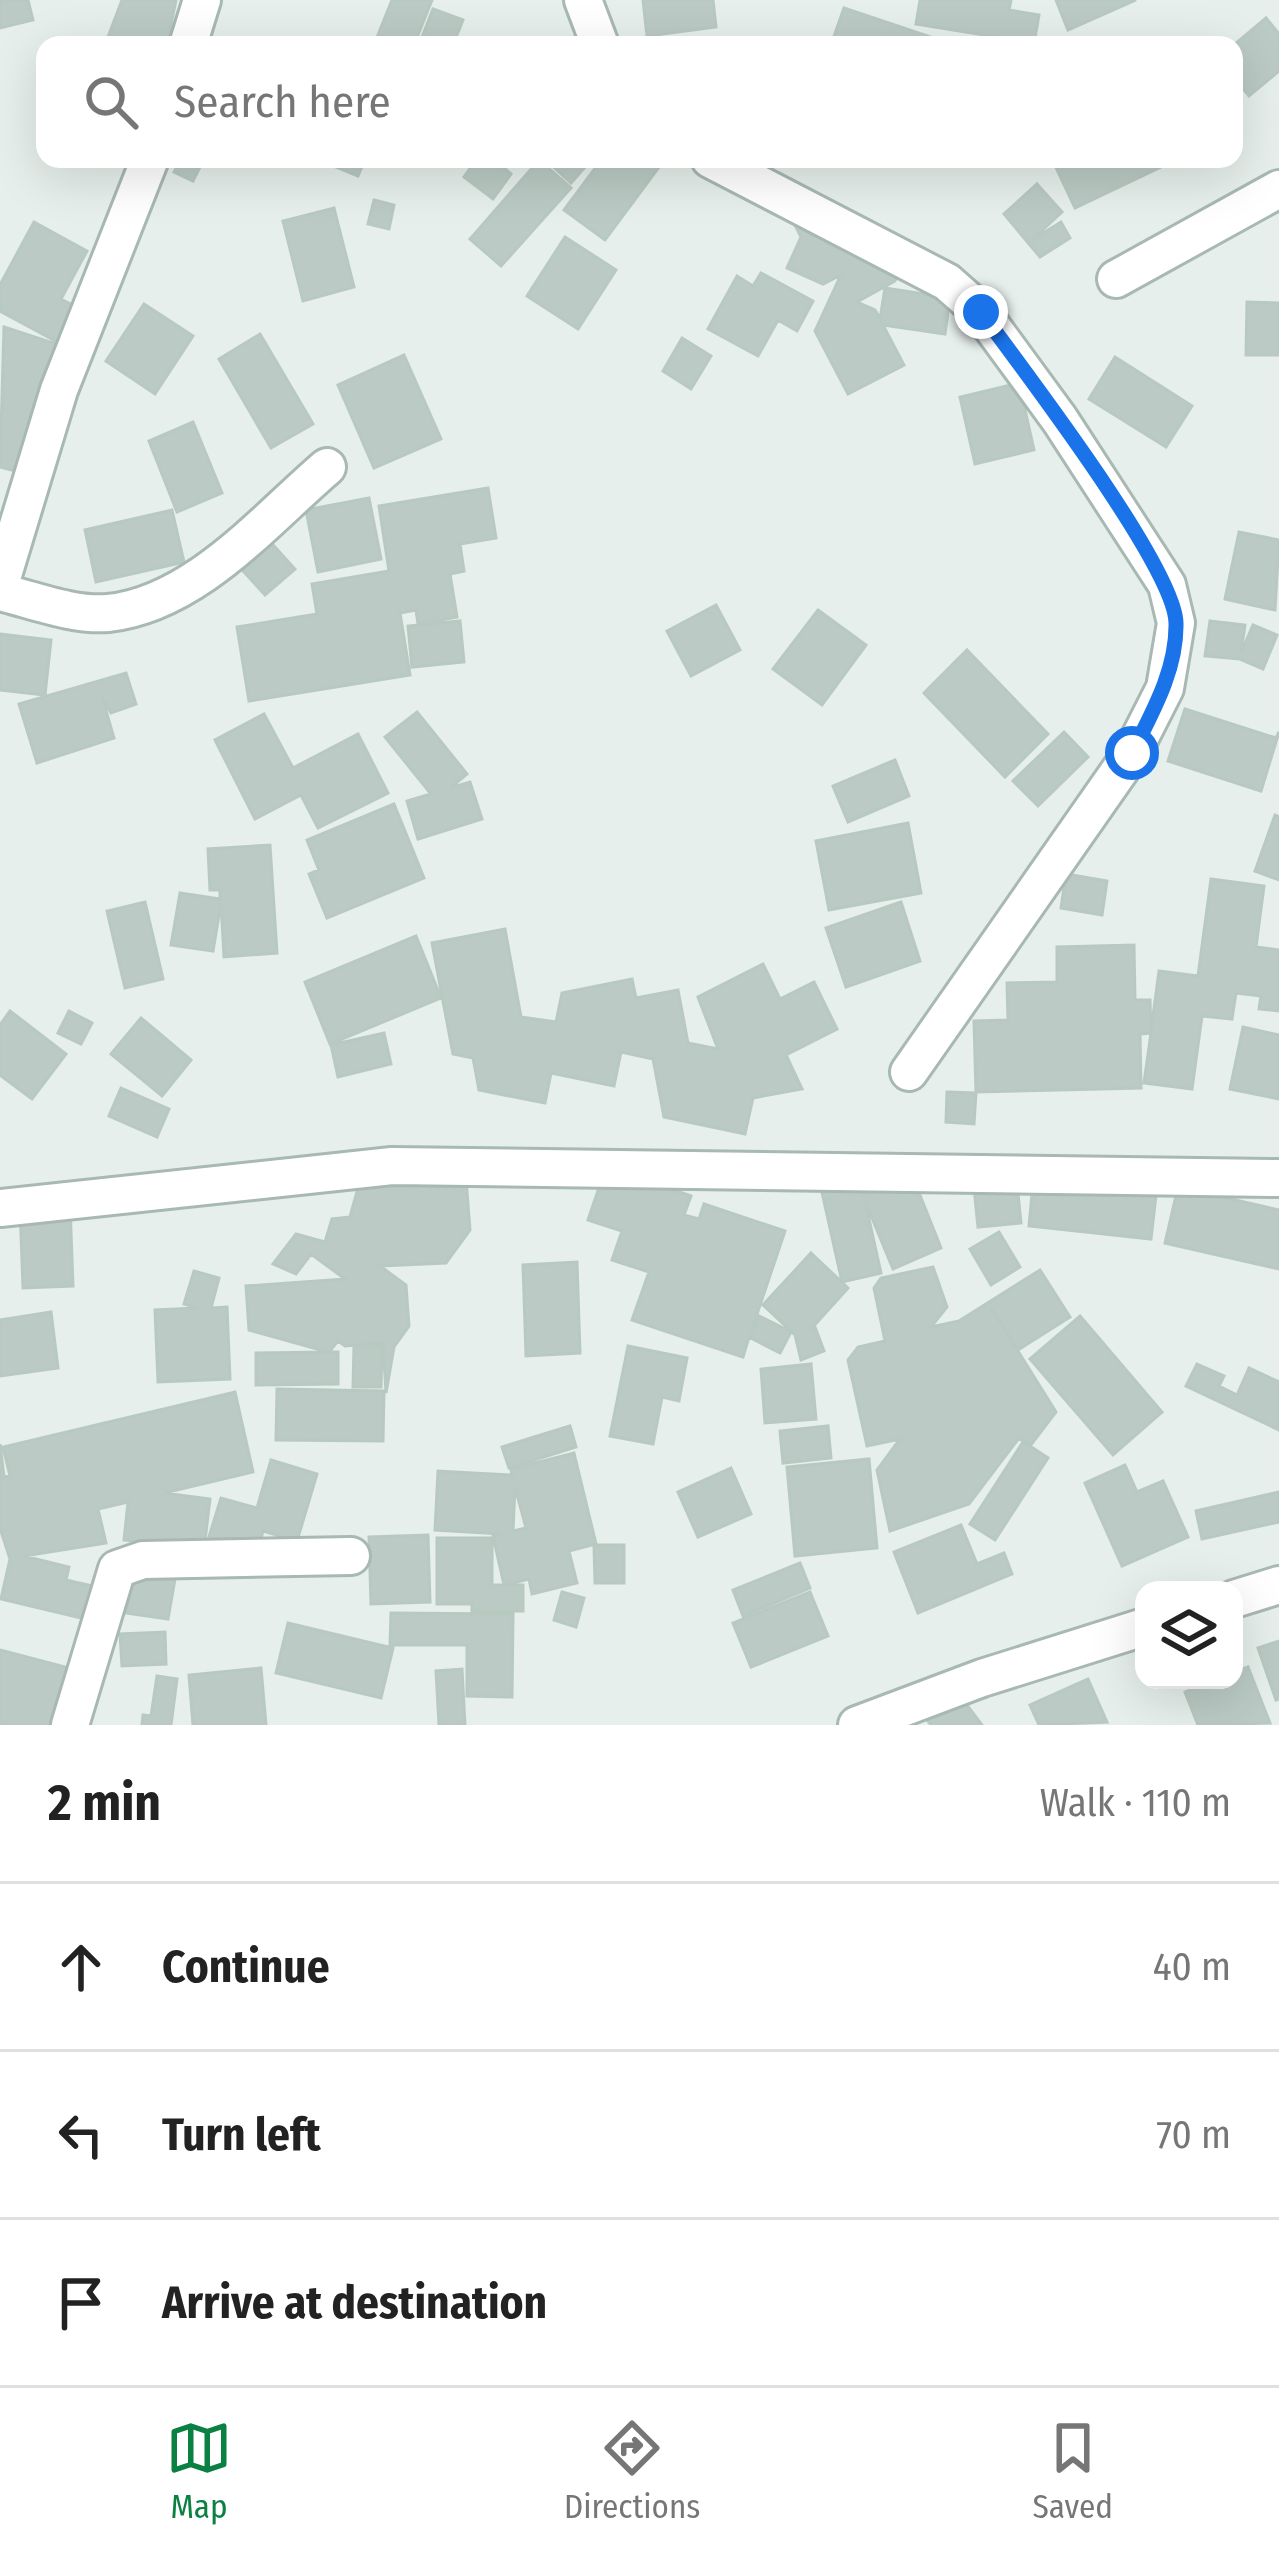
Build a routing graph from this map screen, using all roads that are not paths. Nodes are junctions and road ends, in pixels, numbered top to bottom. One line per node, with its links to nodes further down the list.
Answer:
1 (202, 0): 3 (street)
2 (583, 0): 4 (street)
3 (191, 36)
4 (597, 36)
5 (146, 168): 10 (street)
6 (727, 168): 11 (street)
7 (1279, 189): 8 (street)
8 (1116, 278)
9 (327, 466): 10 (street)
10 (0, 588)
11 (909, 1072)
12 (1279, 1178): 13 (street)
13 (0, 1208)
14 (351, 1556): 18 (street)
15 (1279, 1585): 16 (street)
16 (1243, 1596)
17 (1135, 1630): 19 (street)
18 (70, 1725)
19 (857, 1725)

